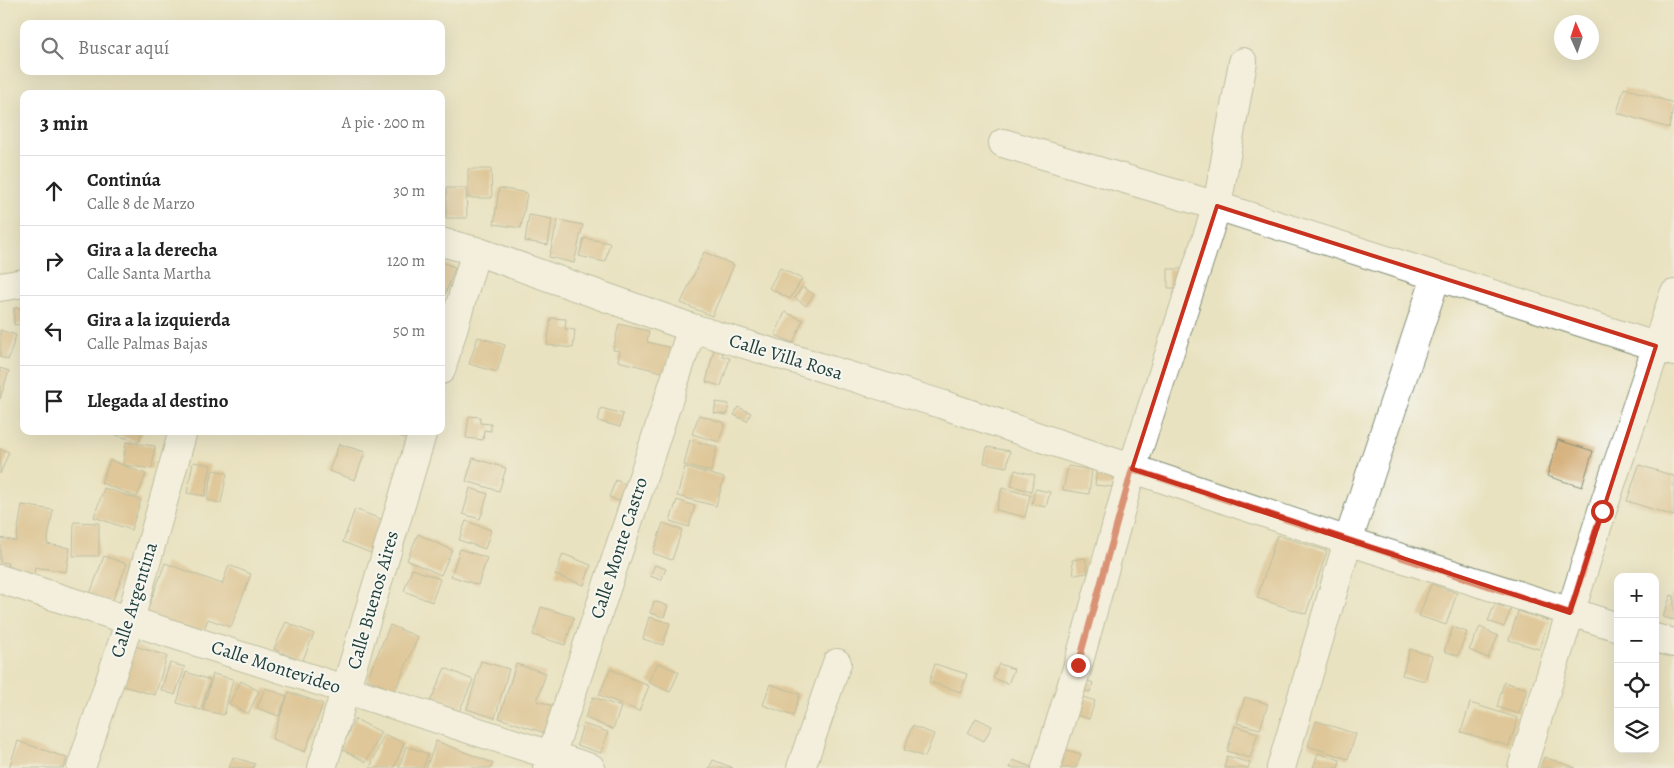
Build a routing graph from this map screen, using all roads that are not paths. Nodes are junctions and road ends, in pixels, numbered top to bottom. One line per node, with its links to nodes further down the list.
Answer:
1 (1243, 62): 3 (street)
2 (1003, 143): 3 (street)
3 (1217, 206): 6 (street); 15 (street)
4 (445, 243): 5 (street, Calle Villa Rosa)
5 (476, 251): 10 (street, Calle Villa Rosa); 12 (street)
6 (1436, 277): 11 (street); 16 (street)
7 (20, 284): 8 (street)
8 (0, 287)
9 (1674, 294): 11 (street)
10 (692, 328): 15 (street, Calle Villa Rosa); 25 (street, Calle Monte Castro)
11 (1665, 349): 18 (street)
12 (445, 356)
13 (182, 435): 19 (street, Calle Argentina)
14 (422, 435): 24 (street, Calle Buenos Aires)
15 (1132, 469): 16 (street, Calle Villa Rosa); 30 (street)
16 (1348, 542): 18 (street, Calle Villa Rosa); 31 (street)
17 (0, 579): 19 (street, Calle Montevideo)
18 (1570, 613): 20 (street, Calle Villa Rosa); 32 (street)
19 (130, 620): 24 (street, Calle Montevideo); 26 (street, Calle Argentina)
20 (1614, 626)
21 (1659, 639): 22 (street)
22 (1674, 643)
23 (837, 663): 29 (street)
24 (347, 689): 25 (street, Calle Montevideo); 27 (street, Calle Buenos Aires)
25 (549, 761): 28 (street, Calle Montevideo)
26 (81, 768)
27 (322, 768)
28 (591, 768)
29 (801, 768)
30 (1046, 768)
31 (1281, 768)
32 (1522, 768)

